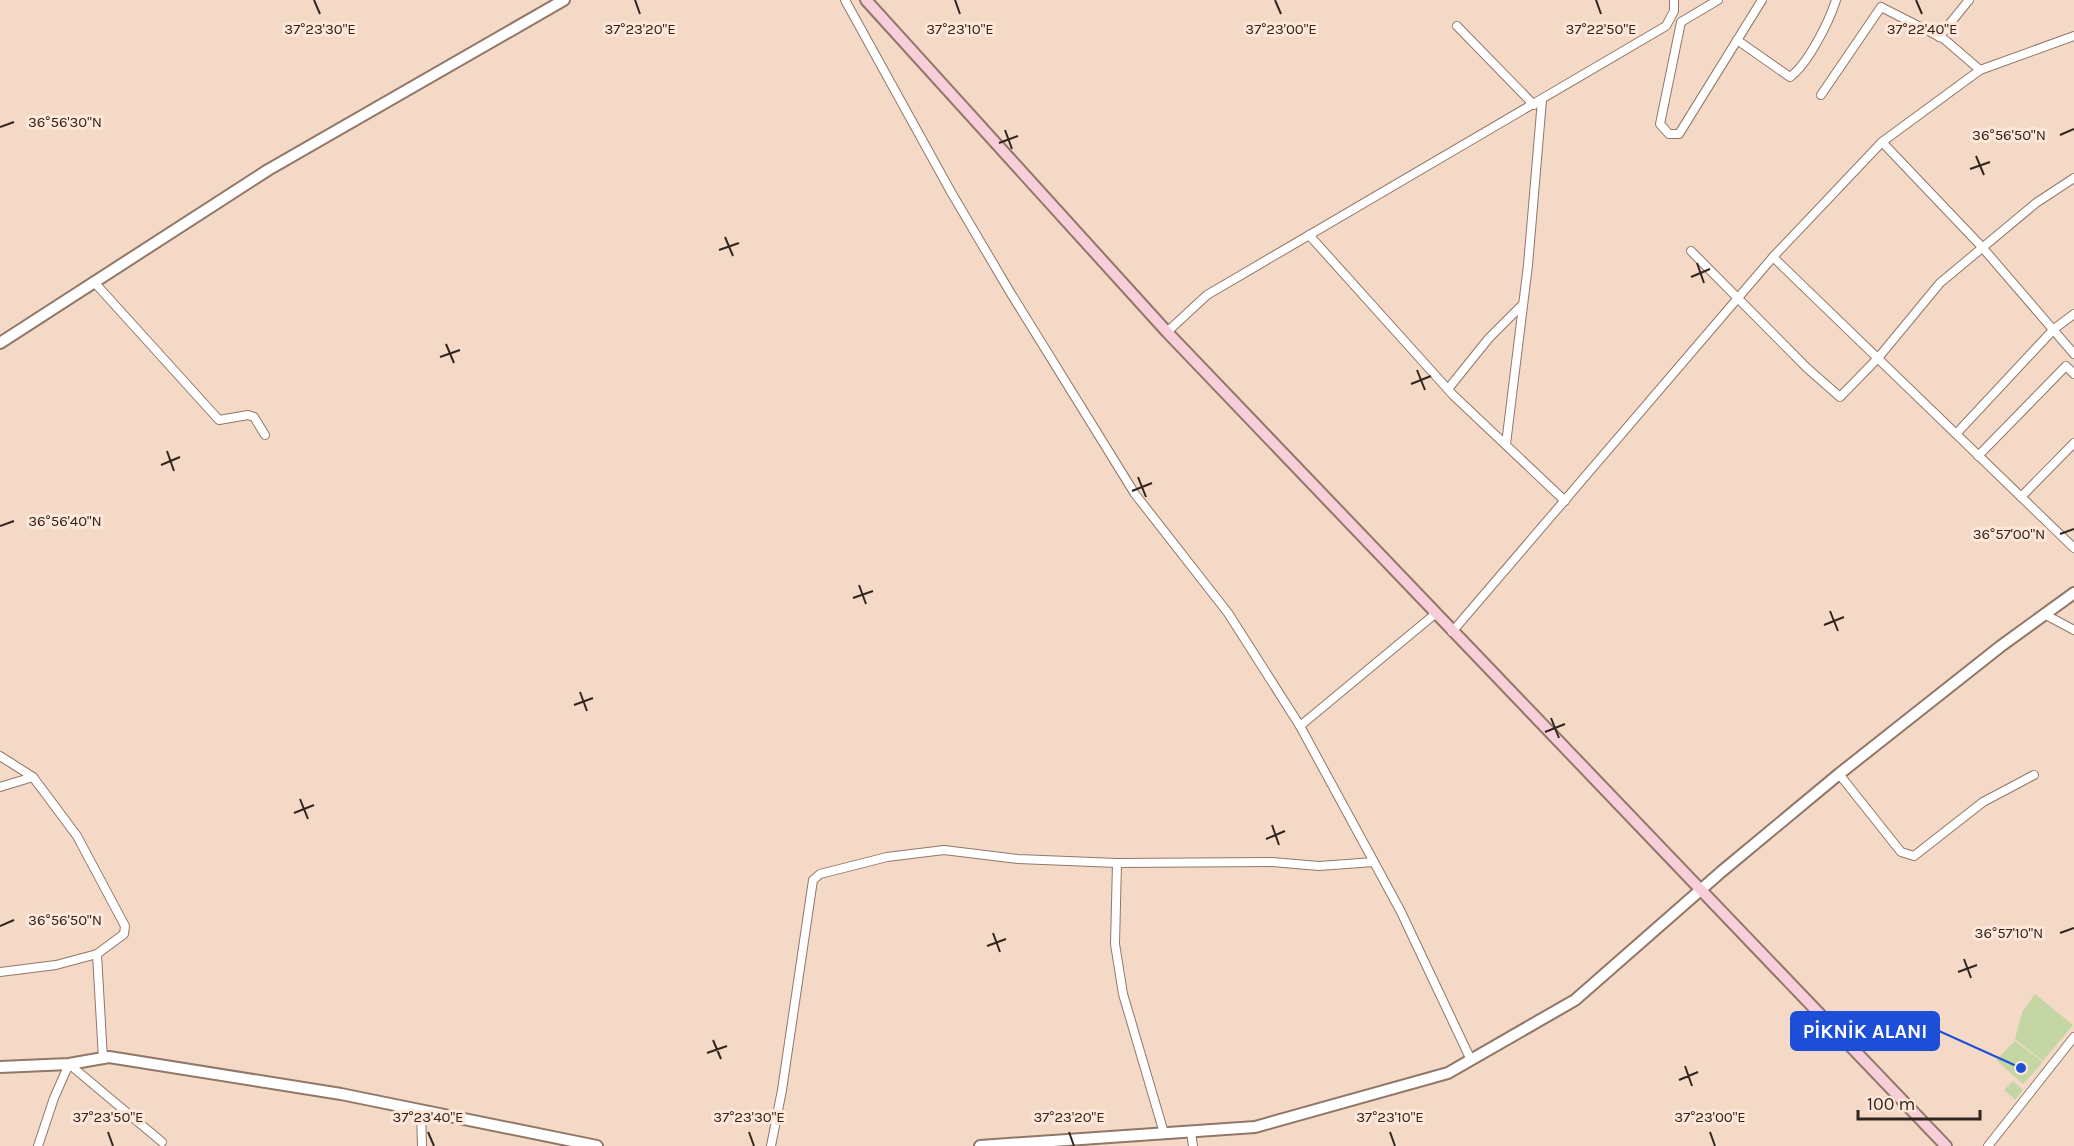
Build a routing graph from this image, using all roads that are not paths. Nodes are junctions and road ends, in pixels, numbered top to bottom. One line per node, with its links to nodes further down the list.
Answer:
1 (564, 0): 23 (street)
2 (845, 0): 47 (street)
3 (866, 0): 28 (main road)
4 (1674, 0): 15 (street)
5 (1718, 0): 12 (street)
6 (1762, 0): 12 (street)
7 (1836, 0): 12 (street)
8 (1969, 0): 11 (street)
9 (1457, 26): 16 (street)
10 (2074, 36): 13 (street)
11 (1939, 37): 13 (street); 14 (street)
12 (1737, 40)
13 (1980, 70): 17 (street)
14 (1821, 96)
15 (1542, 100): 16 (street); 25 (street)
16 (1534, 105): 19 (street)
17 (1882, 142): 20 (street); 22 (street)
18 (2074, 178): 20 (street)
19 (1309, 235): 28 (street); 33 (street)
20 (1982, 247): 27 (street); 31 (street)
21 (1691, 251): 24 (street)
22 (1773, 256): 24 (street); 31 (street)
23 (94, 282): 29 (street); 35 (street)
24 (1736, 299): 31 (street); 40 (street)
25 (1523, 304): 33 (street); 37 (street)
26 (2074, 314): 27 (street)
27 (2054, 329): 30 (street); 34 (street)
28 (1167, 332): 43 (main road)
29 (0, 343)
30 (2074, 354)
31 (1878, 358): 34 (street)
32 (2074, 374): 38 (street)
33 (1448, 389): 37 (street)
34 (1956, 434): 38 (street)
35 (265, 435)
36 (2074, 443): 39 (street)
37 (1506, 444): 40 (street)
38 (1978, 456): 39 (street)
39 (2021, 497): 41 (street)
40 (1565, 501): 46 (street)
41 (2074, 548)
42 (2074, 593): 44 (street)
43 (1435, 614): 46 (main road); 47 (street)
44 (2044, 614): 45 (street); 49 (street)
45 (2074, 630)
46 (1452, 632): 55 (main road)
47 (1300, 726): 53 (street)
48 (0, 756): 51 (street)
49 (1839, 774): 50 (street); 55 (street)
50 (2034, 775)
51 (33, 777): 52 (street); 56 (street)
52 (0, 787)
53 (1374, 862): 54 (street); 60 (street)
54 (1117, 863): 65 (street); 70 (street)
55 (1700, 890): 60 (street); 73 (main road)
56 (97, 954): 57 (street); 59 (street)
57 (0, 972)
58 (2074, 1037): 74 (street)
59 (103, 1059): 61 (street); 63 (street)
60 (1471, 1060): 64 (street)
61 (69, 1064): 62 (street); 66 (street); 67 (street)
62 (0, 1067)
63 (421, 1112): 68 (street); 69 (street)
64 (1191, 1132): 65 (street); 72 (street)
65 (1164, 1133): 71 (street)
66 (165, 1145)
67 (38, 1146)
68 (422, 1146)
69 (597, 1146)
70 (771, 1146)
71 (980, 1146)
72 (1193, 1146)
73 (1946, 1146)
74 (1988, 1146)

